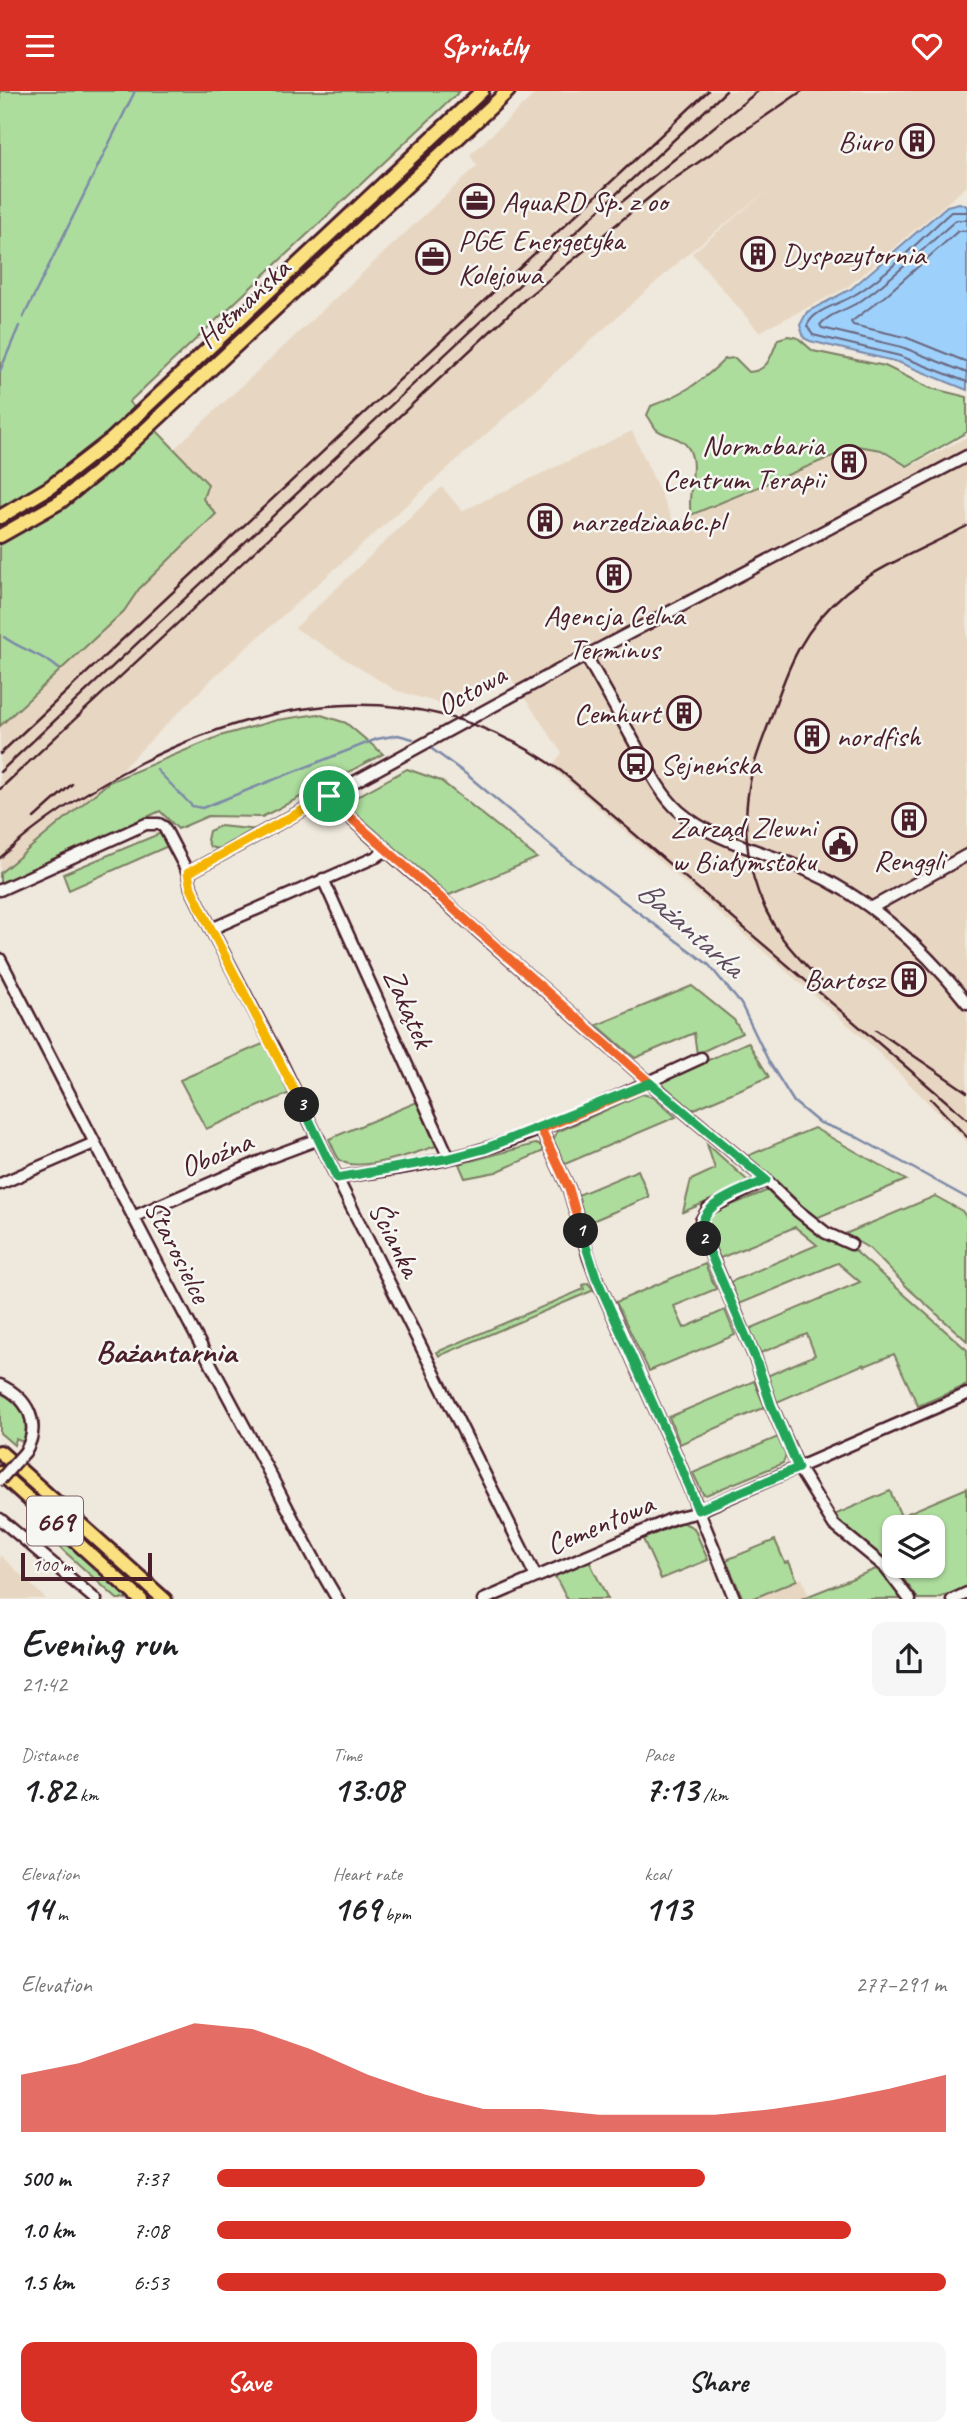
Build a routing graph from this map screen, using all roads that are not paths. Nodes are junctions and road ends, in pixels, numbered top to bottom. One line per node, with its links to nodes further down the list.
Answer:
1 (482, 91): 3 (main road, Hetmańska)
2 (508, 91): 4 (main road, Hetmańska)
3 (401, 166): 4 (main road); 6 (main road, Hetmańska)
4 (414, 179): 7 (main road, Hetmańska)
5 (967, 456): 8 (street, Octowa)
6 (0, 517)
7 (0, 536)
8 (586, 656): 9 (street, Octowa); 15 (street)
9 (329, 796): 10 (street); 12 (street, Octowa)
10 (386, 850): 13 (street); 20 (street)
11 (967, 855): 15 (street)
12 (188, 873): 14 (street, Ścianka); 16 (street, Ścianka)
13 (323, 879): 16 (street); 24 (street, Zakątek)
14 (0, 890)
15 (872, 908): 18 (street)
16 (211, 929): 22 (street, Ścianka)
17 (0, 959): 23 (street, Starosielce)
18 (967, 1003)
19 (701, 1058): 20 (street)
20 (650, 1083): 21 (street); 26 (street)
21 (541, 1129): 24 (street); 36 (street)
22 (319, 1139): 25 (street, Ścianka); 28 (street, Oboźna)
23 (94, 1143): 27 (street); 28 (street, Starosielce)
24 (450, 1158): 25 (street)
25 (337, 1178): 38 (street, Ścianka)
26 (766, 1180): 29 (street); 33 (street)
27 (0, 1184)
28 (133, 1217): 43 (street, Starosielce)
29 (851, 1244)
30 (0, 1385): 35 (street, bridge)
31 (967, 1394): 33 (street, Cementowa)
32 (0, 1452): 42 (main road, 669)
33 (798, 1468): 36 (street, Cementowa); 46 (street)
34 (0, 1473): 41 (main road, 669)
35 (0, 1480)
36 (698, 1510): 38 (street, Cementowa); 45 (street)
37 (0, 1519): 40 (street)
38 (536, 1577): 44 (street, Cementowa)
39 (967, 1593): 47 (street)
40 (96, 1599)
41 (141, 1599)
42 (165, 1599)
43 (338, 1599)
44 (483, 1599)
45 (735, 1599)
46 (910, 1599)
47 (952, 1599)

